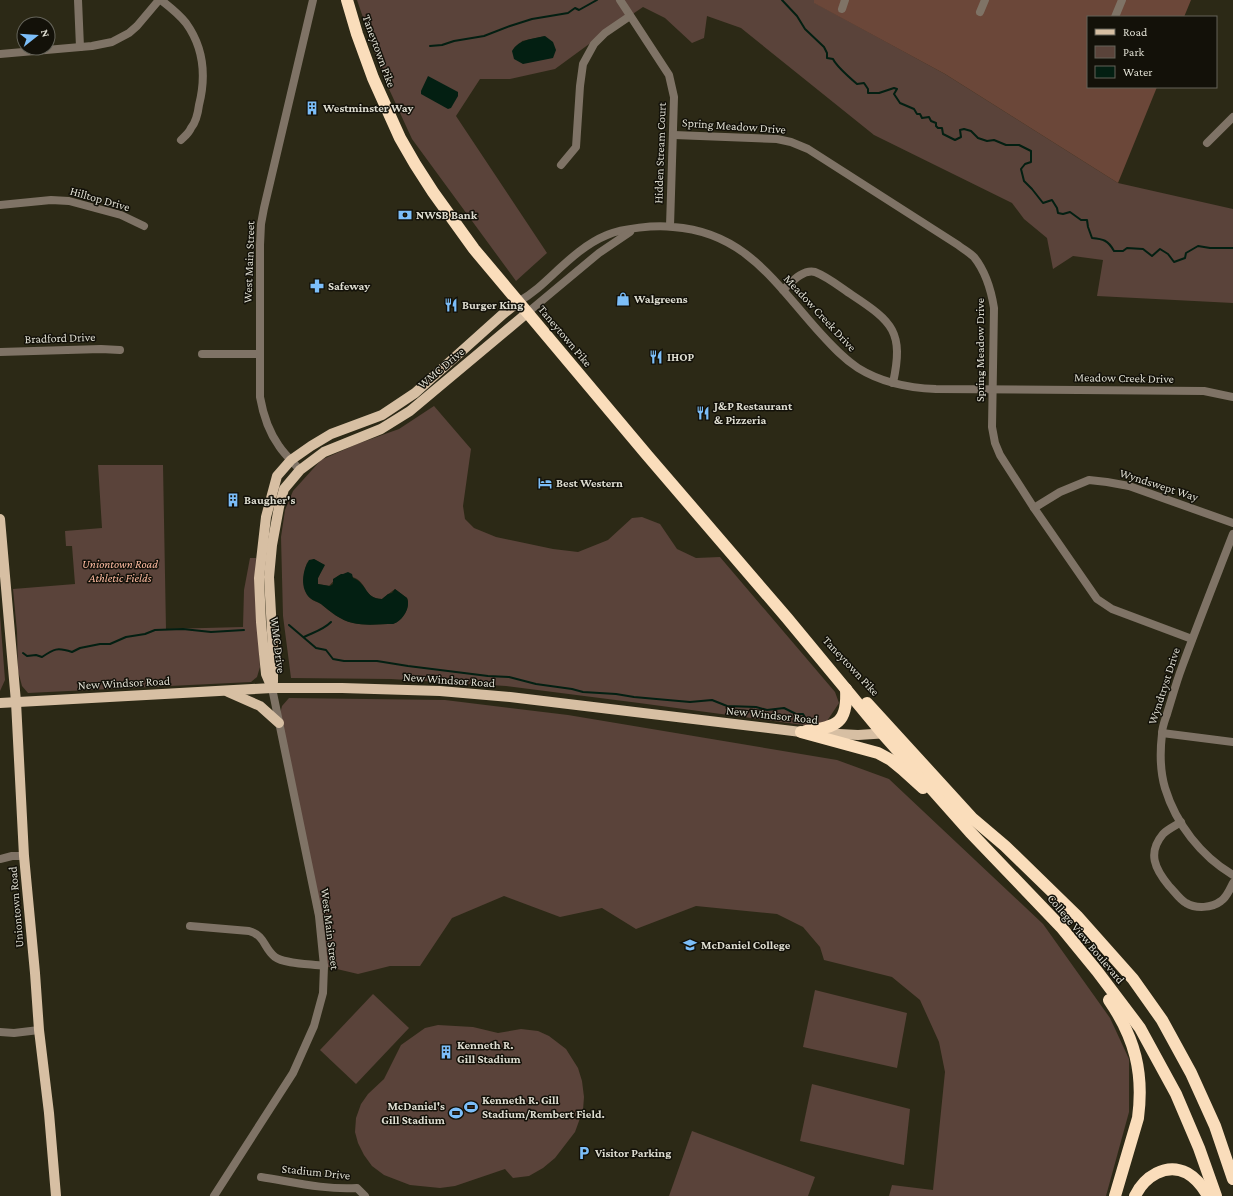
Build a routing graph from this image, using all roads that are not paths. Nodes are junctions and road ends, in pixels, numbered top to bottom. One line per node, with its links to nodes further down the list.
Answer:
1 (78, 0): 13 (street)
2 (160, 0): 13 (street); 17 (street)
3 (313, 0): 30 (street, West Main Street)
4 (347, 0): 25 (highway, Taneytown Pike)
5 (620, 0): 11 (street, Hidden Stream Court)
6 (845, 0): 9 (street)
7 (985, 0): 10 (street)
8 (1122, 0): 12 (street)
9 (842, 9)
10 (980, 12)
11 (630, 16): 16 (street, Hidden Stream Court); 19 (street)
12 (1115, 16)
13 (80, 47): 14 (street)
14 (0, 54)
15 (1233, 116): 18 (street)
16 (674, 135): 22 (street, Hidden Stream Court); 32 (street, Spring Meadow Drive)
17 (181, 140)
18 (1208, 143)
19 (561, 165)
20 (0, 206): 21 (street, Hilltop Drive)
21 (144, 226)
22 (670, 226): 23 (street, Meadow Creek Drive); 24 (street, Meadow Creek Drive)
23 (640, 228): 25 (street, Meadow Creek Drive); 26 (street, Meadow Creek Drive)
24 (783, 290): 31 (street, Meadow Creek Drive); 31 (street)
25 (518, 302): 26 (highway, Taneytown Pike); 34 (main road, WMC Drive)
26 (527, 313): 35 (main road, WMC Drive); 40 (highway, Taneytown Pike)
27 (120, 350): 28 (street, Bradford Drive)
28 (0, 352)
29 (202, 354): 30 (street)
30 (260, 354): 34 (street, West Main Street)
31 (893, 383): 32 (street, Meadow Creek Drive)
32 (992, 389): 33 (street, Meadow Creek Drive); 36 (street, Spring Meadow Drive)
33 (1233, 398)
34 (291, 460): 35 (street, West Main Street); 42 (main road, WMC Drive)
35 (300, 470): 42 (main road, WMC Drive)
36 (1034, 508): 38 (street, Wyndswept Way); 41 (street, Spring Meadow Drive)
37 (0, 519): 45 (main road, Uniontown Road)
38 (1233, 523)
39 (1233, 534): 41 (street, Wyndtryst Drive)
40 (787, 618): 43 (highway, Taneytown Pike); 49 (highway, Taneytown Pike)
41 (1192, 639): 50 (street, Wyndtryst Drive)
42 (272, 688): 44 (main road, New Windsor Road); 47 (street, West Main Street); 48 (main road, New Windsor Road)
43 (846, 689): 48 (highway); 49 (highway, Taneytown Pike)
44 (225, 690): 45 (main road, New Windsor Road); 47 (main road)
45 (16, 702): 46 (main road, New Windsor Road); 57 (main road, Uniontown Road)
46 (0, 703)
47 (279, 723): 62 (street, West Main Street)
48 (801, 732): 49 (main road, New Windsor Road); 53 (highway)
49 (889, 733): 53 (highway, College View Boulevard); 65 (highway, College View Boulevard)
50 (1162, 733): 51 (street); 52 (street, Wyndtryst Drive)
51 (1233, 742)
52 (1181, 822): 59 (street, Wyndtryst Drive); 60 (street)
53 (970, 832): 54 (highway, College View Boulevard)
54 (987, 849): 70 (highway); 73 (highway, College View Boulevard)
55 (0, 854): 56 (street)
56 (12, 856): 57 (street); 58 (street)
57 (24, 856): 63 (main road, Uniontown Road)
58 (0, 859)
59 (1233, 874)
60 (1233, 883)
61 (190, 926): 62 (street)
62 (324, 966): 68 (street, West Main Street)
63 (39, 1030): 64 (street); 67 (main road, Uniontown Road)
64 (0, 1032)
65 (1232, 1171)
66 (261, 1177): 69 (street, Stadium Drive)
67 (56, 1196)
68 (214, 1196)
69 (365, 1196)
70 (1115, 1196)
71 (1135, 1196): 72 (highway)
72 (1208, 1196)
73 (1216, 1196)

